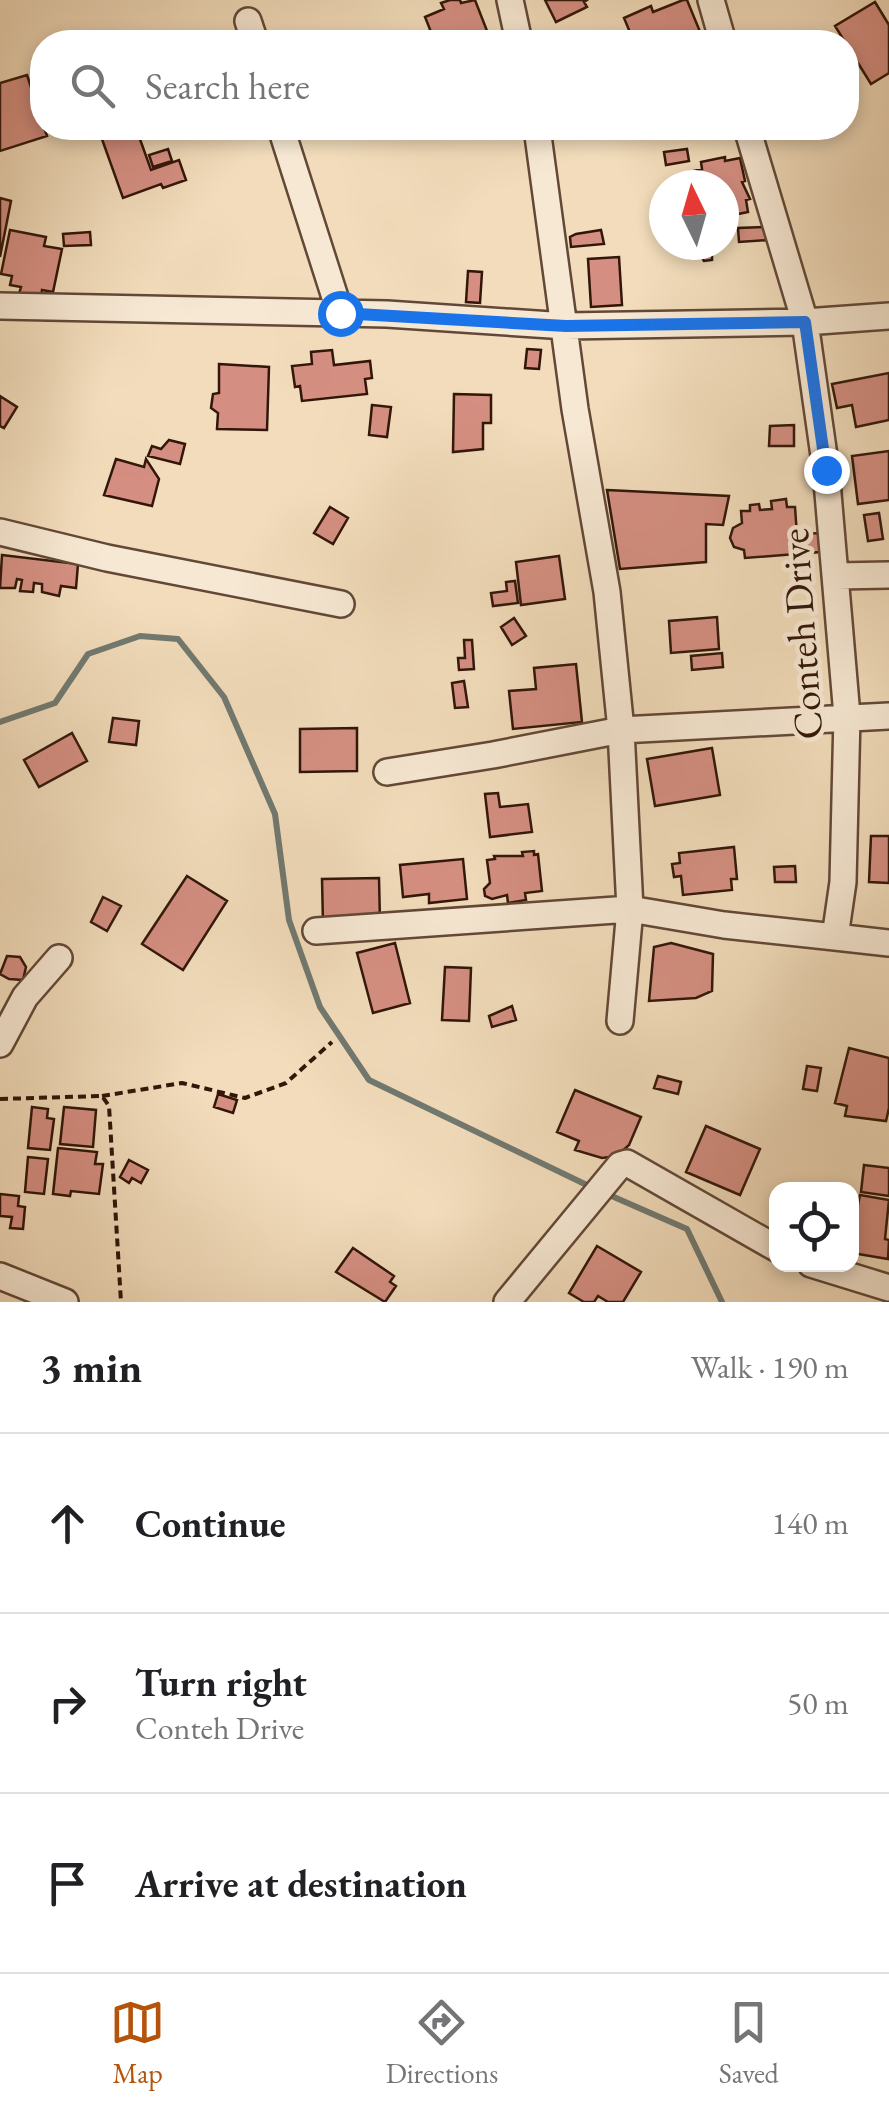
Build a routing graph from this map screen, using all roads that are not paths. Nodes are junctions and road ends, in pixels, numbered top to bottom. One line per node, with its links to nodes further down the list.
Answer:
1 (510, 0): 3 (street)
2 (711, 0): 4 (street)
3 (516, 30)
4 (720, 30)
5 (286, 140): 9 (street)
6 (539, 140): 12 (street)
7 (751, 140): 11 (street, Conteh Drive)
8 (0, 306): 9 (street)
9 (340, 313): 12 (street)
10 (889, 316): 11 (street)
11 (805, 322): 12 (street); 15 (street, Conteh Drive)
12 (566, 326): 19 (street)
13 (0, 532): 16 (street)
14 (889, 575): 15 (street)
15 (836, 576): 17 (street, Conteh Drive)
16 (341, 604)
17 (848, 716): 18 (street); 19 (street); 23 (street, Conteh Drive)
18 (889, 716)
19 (620, 730): 20 (street); 21 (street)
20 (387, 772)
21 (630, 910): 22 (street); 23 (street); 26 (street)
22 (316, 931)
23 (835, 937): 24 (street)
24 (889, 943)
25 (59, 958): 27 (street)
26 (620, 1021)
27 (0, 1044)
28 (769, 1244): 33 (street)
29 (838, 1272): 31 (street)
30 (0, 1276): 32 (street)
31 (889, 1288)
32 (65, 1302)
33 (507, 1302)

